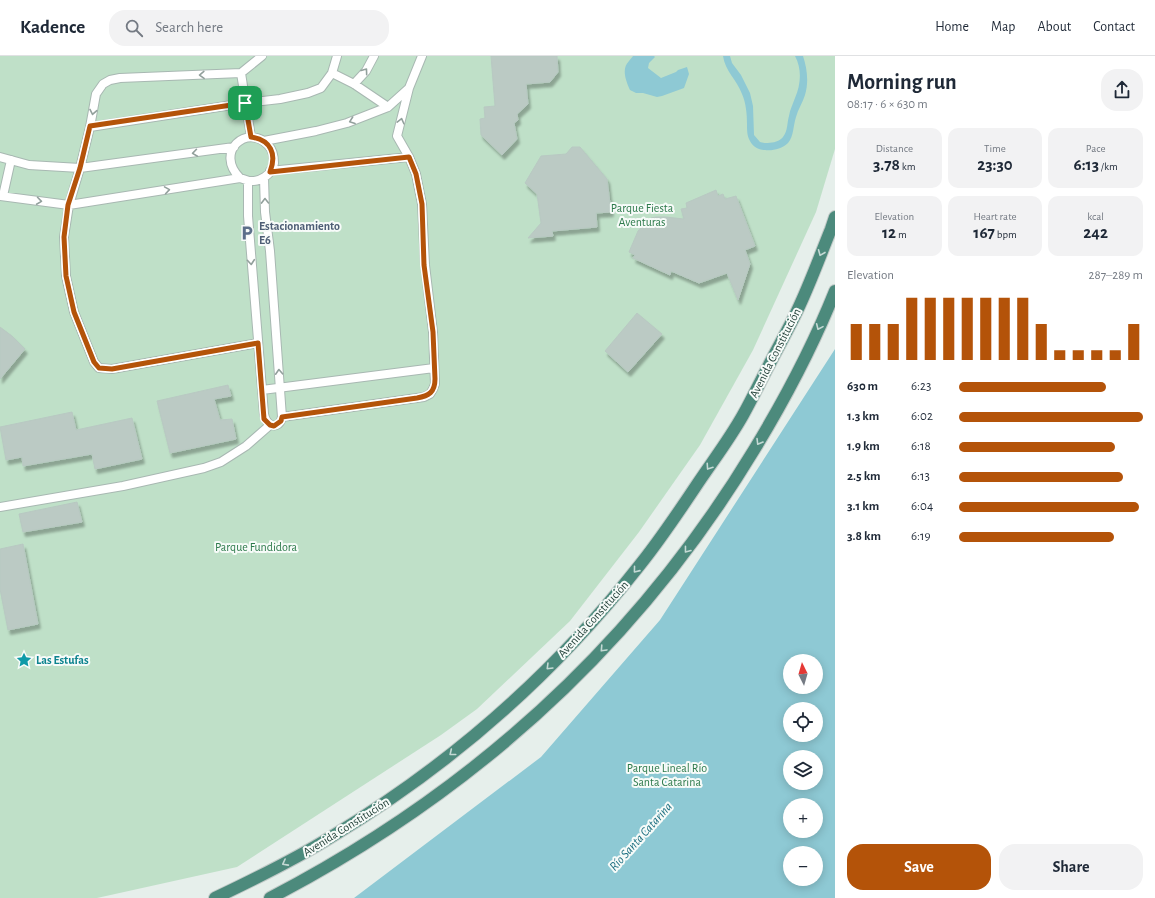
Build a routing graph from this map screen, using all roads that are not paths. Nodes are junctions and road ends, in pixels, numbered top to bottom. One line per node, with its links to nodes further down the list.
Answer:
1 (262, 56): 5 (lane)
2 (337, 56): 6 (lane)
3 (374, 56): 7 (lane, one-way to 3)
4 (422, 56): 8 (lane)
5 (241, 73): 9 (lane); 11 (lane, one-way to 11)
6 (332, 73): 7 (lane); 9 (lane)
7 (354, 84): 10 (lane)
8 (409, 88): 10 (lane); 16 (lane, one-way to 8)
9 (245, 103): 11 (lane); 12 (lane)
10 (388, 107): 13 (lane, one-way to 13)
11 (90, 126): 18 (lane)
12 (251, 137): 13 (lane); 14 (lane)
13 (264, 141): 19 (lane)
14 (234, 147): 18 (lane, one-way to 18); 20 (lane)
15 (0, 157): 17 (lane)
16 (409, 157): 19 (lane); 26 (lane)
17 (11, 160): 18 (lane); 21 (lane)
18 (80, 168): 22 (lane)
19 (267, 175): 20 (lane); 27 (lane, one-way to 19)
20 (244, 179): 22 (lane, one-way to 20); 25 (lane, one-way to 25)
21 (1, 196): 22 (lane, one-way to 22)
22 (68, 205): 25 (lane)
23 (835, 216): 32 (highway, Avenida Constitución, one-way to 32)
24 (835, 291): 33 (highway, Avenida Constitución, one-way to 33)
25 (258, 343): 28 (lane)
26 (434, 368): 27 (lane); 29 (lane)
27 (280, 388): 28 (lane); 29 (lane)
28 (262, 390): 30 (lane)
29 (282, 417): 30 (lane)
30 (270, 425): 31 (lane)
31 (0, 507)
32 (215, 898)
33 (270, 898)

